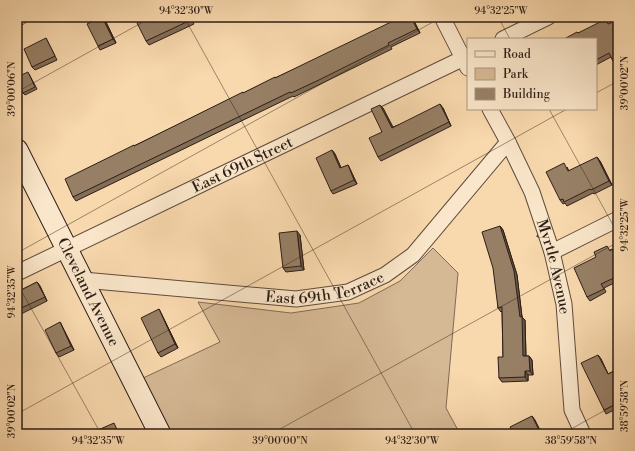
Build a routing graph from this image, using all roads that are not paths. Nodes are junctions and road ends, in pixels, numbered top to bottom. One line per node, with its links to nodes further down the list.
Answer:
1 (20, 17): 4 (street)
2 (442, 17): 6 (street)
3 (548, 17): 5 (street)
4 (17, 18)
5 (505, 38)
6 (466, 60): 11 (street, East 69th Street)
7 (491, 110): 8 (street, Myrtle Avenue)
8 (508, 142): 12 (street, Myrtle Avenue); 14 (street, East 69th Terrace)
9 (17, 150): 11 (main road, Cleveland Avenue)
10 (618, 219): 12 (street)
11 (68, 249): 13 (street, East 69th Street); 14 (main road, Cleveland Avenue)
12 (552, 252): 16 (street, Myrtle Avenue)
13 (17, 273)
14 (82, 280): 15 (main road, Cleveland Avenue)
15 (160, 434)
16 (583, 434)

